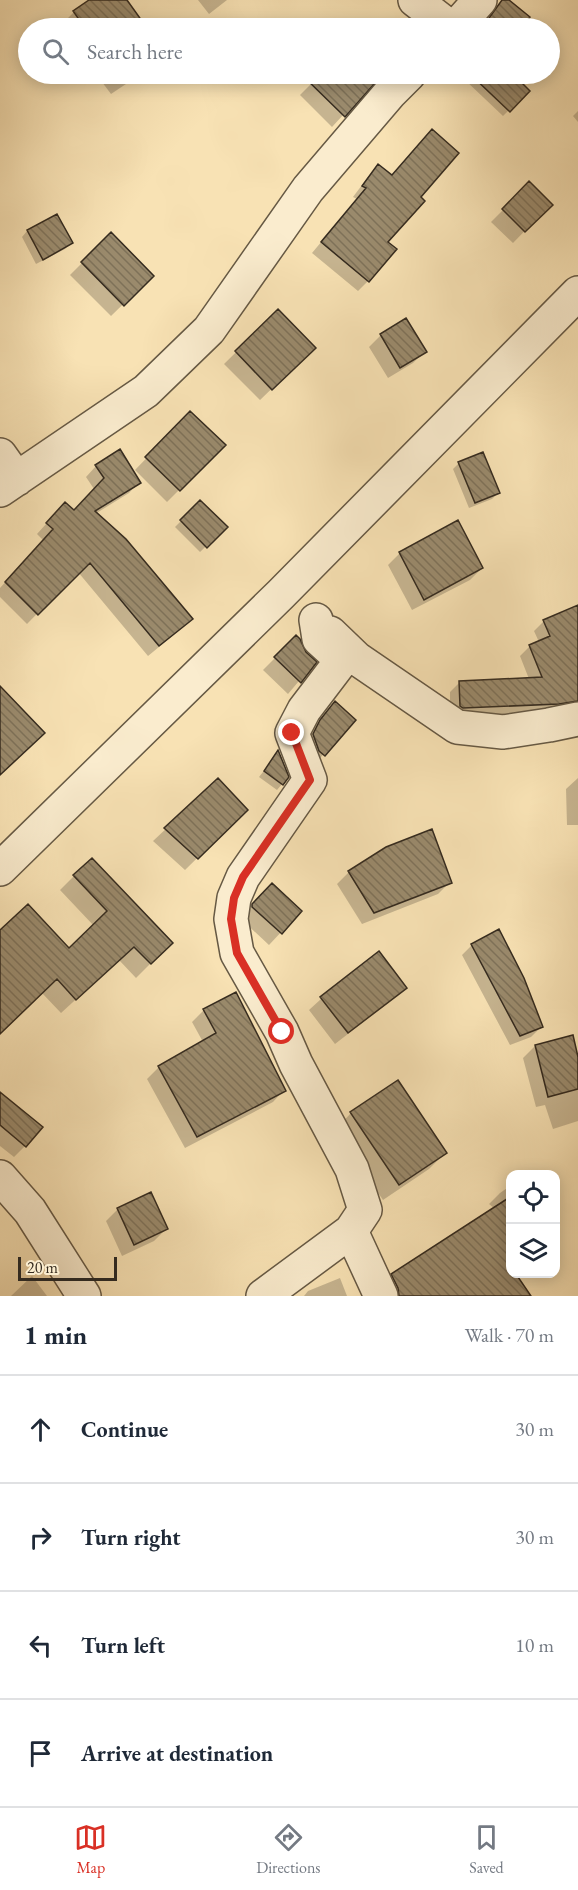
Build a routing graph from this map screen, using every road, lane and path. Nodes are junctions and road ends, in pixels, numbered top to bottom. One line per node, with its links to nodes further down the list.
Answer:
1 (416, 0): 3 (street)
2 (480, 0): 4 (street)
3 (440, 18)
4 (463, 18)
5 (399, 84): 7 (street)
6 (578, 292): 8 (street)
7 (6, 474)
8 (281, 594): 9 (street); 11 (street)
9 (316, 620): 10 (street); 13 (street)
10 (578, 719)
11 (0, 869)
12 (0, 1177): 14 (street)
13 (351, 1231): 15 (street); 16 (street)
14 (84, 1296)
15 (263, 1296)
16 (381, 1296)

